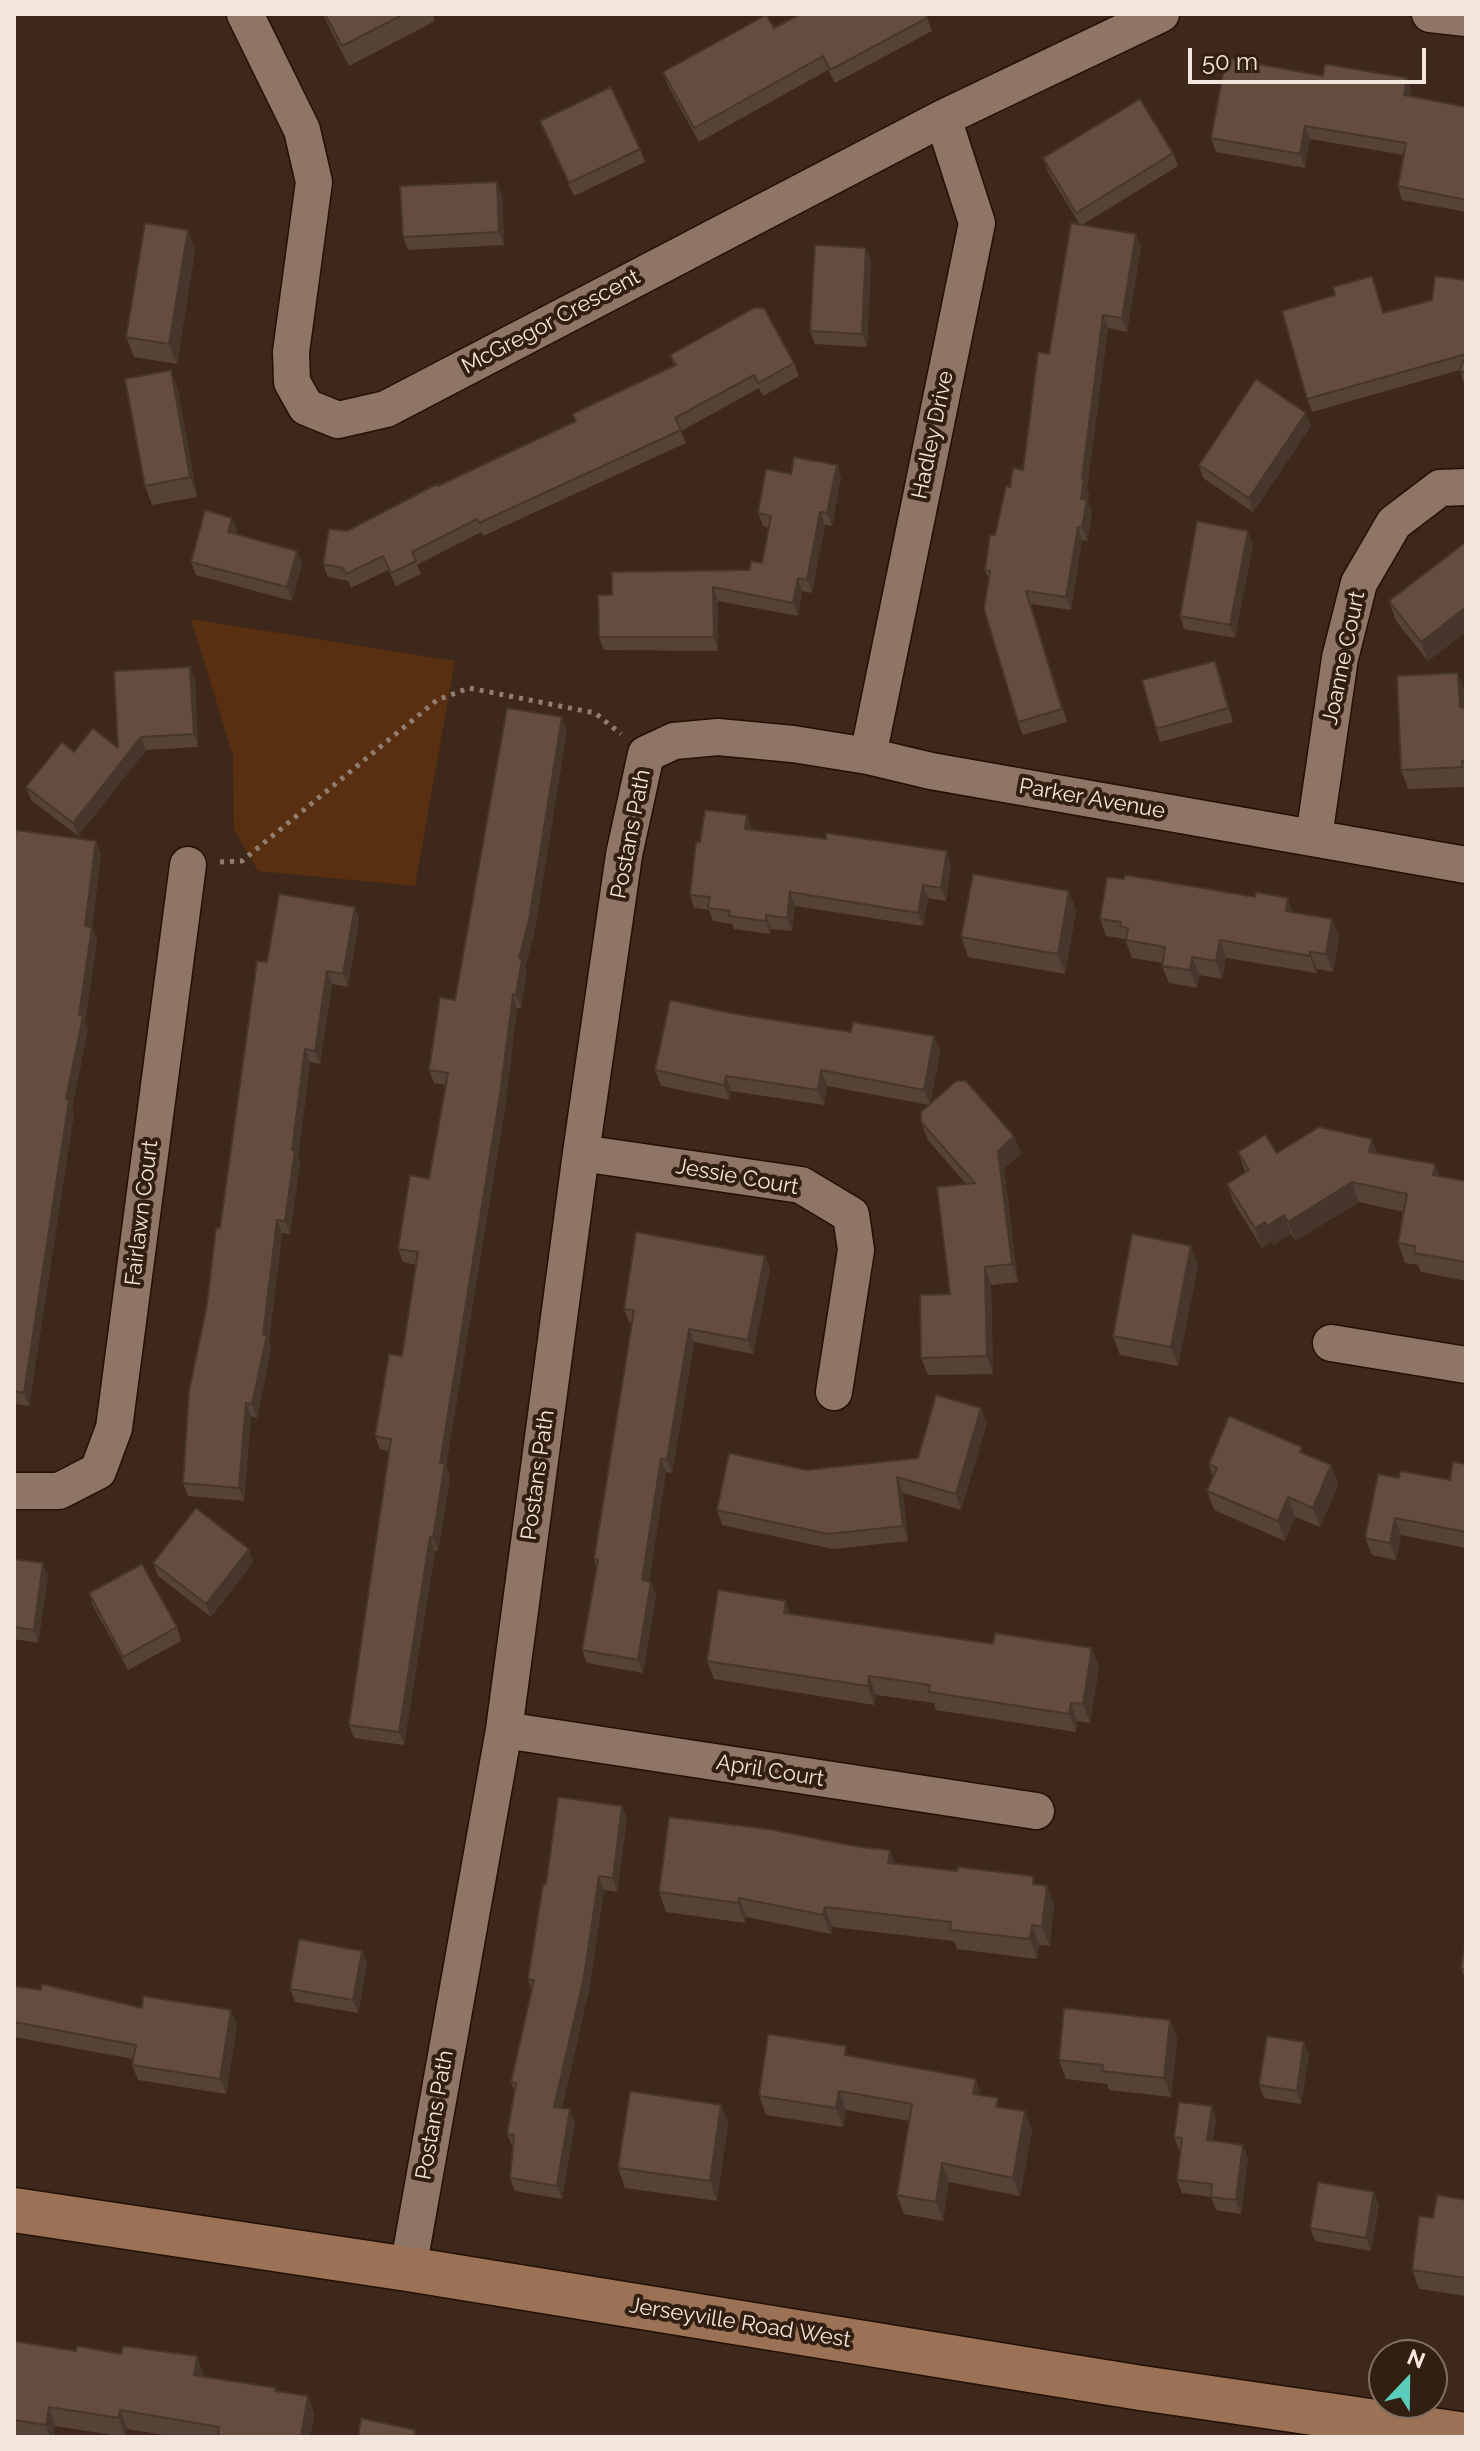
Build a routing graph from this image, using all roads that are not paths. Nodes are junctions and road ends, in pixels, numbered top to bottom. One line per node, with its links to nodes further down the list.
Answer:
1 (245, 14): 5 (street, McGregor Crescent)
2 (1161, 14): 5 (street, McGregor Crescent)
3 (1430, 14): 4 (street)
4 (1466, 18)
5 (943, 118): 8 (street, Hadley Drive)
6 (1466, 487): 9 (street, Joanne Court)
7 (718, 737): 8 (street, Parker Avenue); 12 (street, Postans Path)
8 (868, 756): 9 (street, Parker Avenue)
9 (1314, 837): 11 (street, Parker Avenue)
10 (188, 865): 16 (street, Fairlawn Court)
11 (1466, 865)
12 (581, 1153): 15 (street, Jessie Court); 17 (street, Postans Path)
13 (1331, 1343): 14 (street)
14 (1466, 1365)
15 (834, 1392)
16 (14, 1491)
17 (504, 1730): 18 (street, April Court); 20 (street, Postans Path)
18 (1036, 1811)
19 (14, 2210): 20 (main road, Jerseyville Road West)
20 (408, 2269): 21 (main road, Jerseyville Road West)
21 (1466, 2435)

